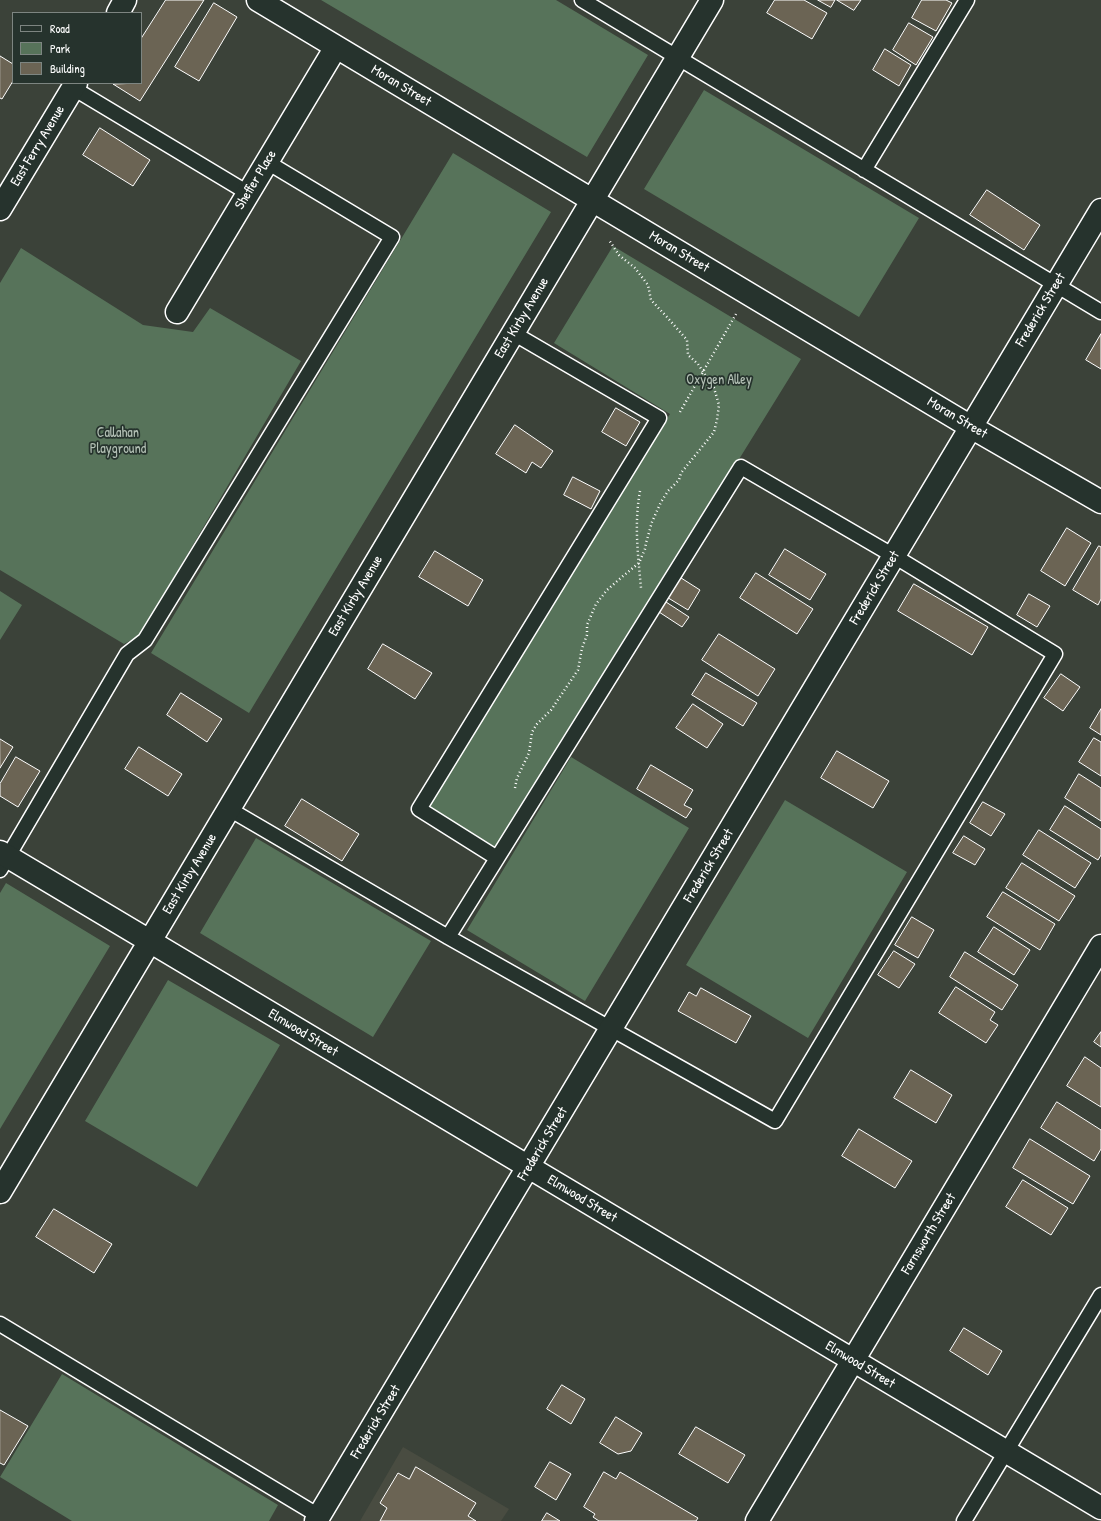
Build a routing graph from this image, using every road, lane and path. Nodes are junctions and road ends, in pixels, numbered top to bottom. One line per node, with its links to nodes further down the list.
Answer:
1 (125, 0): 6 (street)
2 (258, 0): 7 (street, Moran Street)
3 (582, 0): 8 (lane)
4 (712, 0): 8 (street, East Kirby Avenue)
5 (968, 0): 11 (lane)
6 (119, 12)
7 (336, 47): 10 (street, Sheffer Place); 13 (street, Moran Street)
8 (678, 57): 11 (lane); 13 (street, East Kirby Avenue)
9 (74, 85): 12 (lane); 14 (street, East Ferry Avenue)
10 (267, 162): 12 (street, Sheffer Place); 33 (lane)
11 (864, 170): 17 (lane)
12 (248, 193): 19 (street, Sheffer Place)
13 (592, 201): 18 (street, Moran Street); 21 (street, East Kirby Avenue)
14 (0, 209)
15 (1101, 210): 17 (street, Frederick Street)
16 (608, 239): 22 (path)
17 (1056, 285): 20 (lane); 24 (street, Frederick Street)
18 (748, 294): 22 (path); 24 (street, Moran Street)
19 (177, 312)
20 (1101, 312)
21 (513, 333): 30 (street, East Kirby Avenue); 32 (lane)
22 (703, 372): 23 (path); 28 (path)
23 (676, 419)
24 (971, 427): 26 (street, Moran Street); 27 (street, Frederick Street)
25 (641, 485): 28 (path)
26 (1101, 502)
27 (894, 556): 29 (lane); 37 (street, Frederick Street); 37 (lane)
28 (639, 563): 29 (path); 31 (path)
29 (645, 620): 31 (lane)
30 (229, 809): 34 (lane); 35 (street, East Kirby Avenue)
31 (516, 828): 32 (lane)
32 (497, 858): 34 (lane)
33 (3, 860): 35 (street, Elmwood Street)
34 (448, 937): 37 (lane)
35 (150, 941): 38 (street, Elmwood Street); 39 (street, East Kirby Avenue)
36 (1101, 946): 42 (street, Farnsworth Street)
37 (612, 1028): 38 (street, Frederick Street)
38 (529, 1167): 42 (street, Elmwood Street); 45 (street, Frederick Street)
39 (0, 1192)
40 (1101, 1295): 43 (lane)
41 (0, 1324): 45 (lane)
42 (853, 1361): 43 (street, Elmwood Street); 46 (street, Farnsworth Street)
43 (1007, 1452): 44 (street, Elmwood Street); 47 (lane)
44 (1101, 1508)
45 (317, 1519)
46 (757, 1521)
47 (964, 1521)

